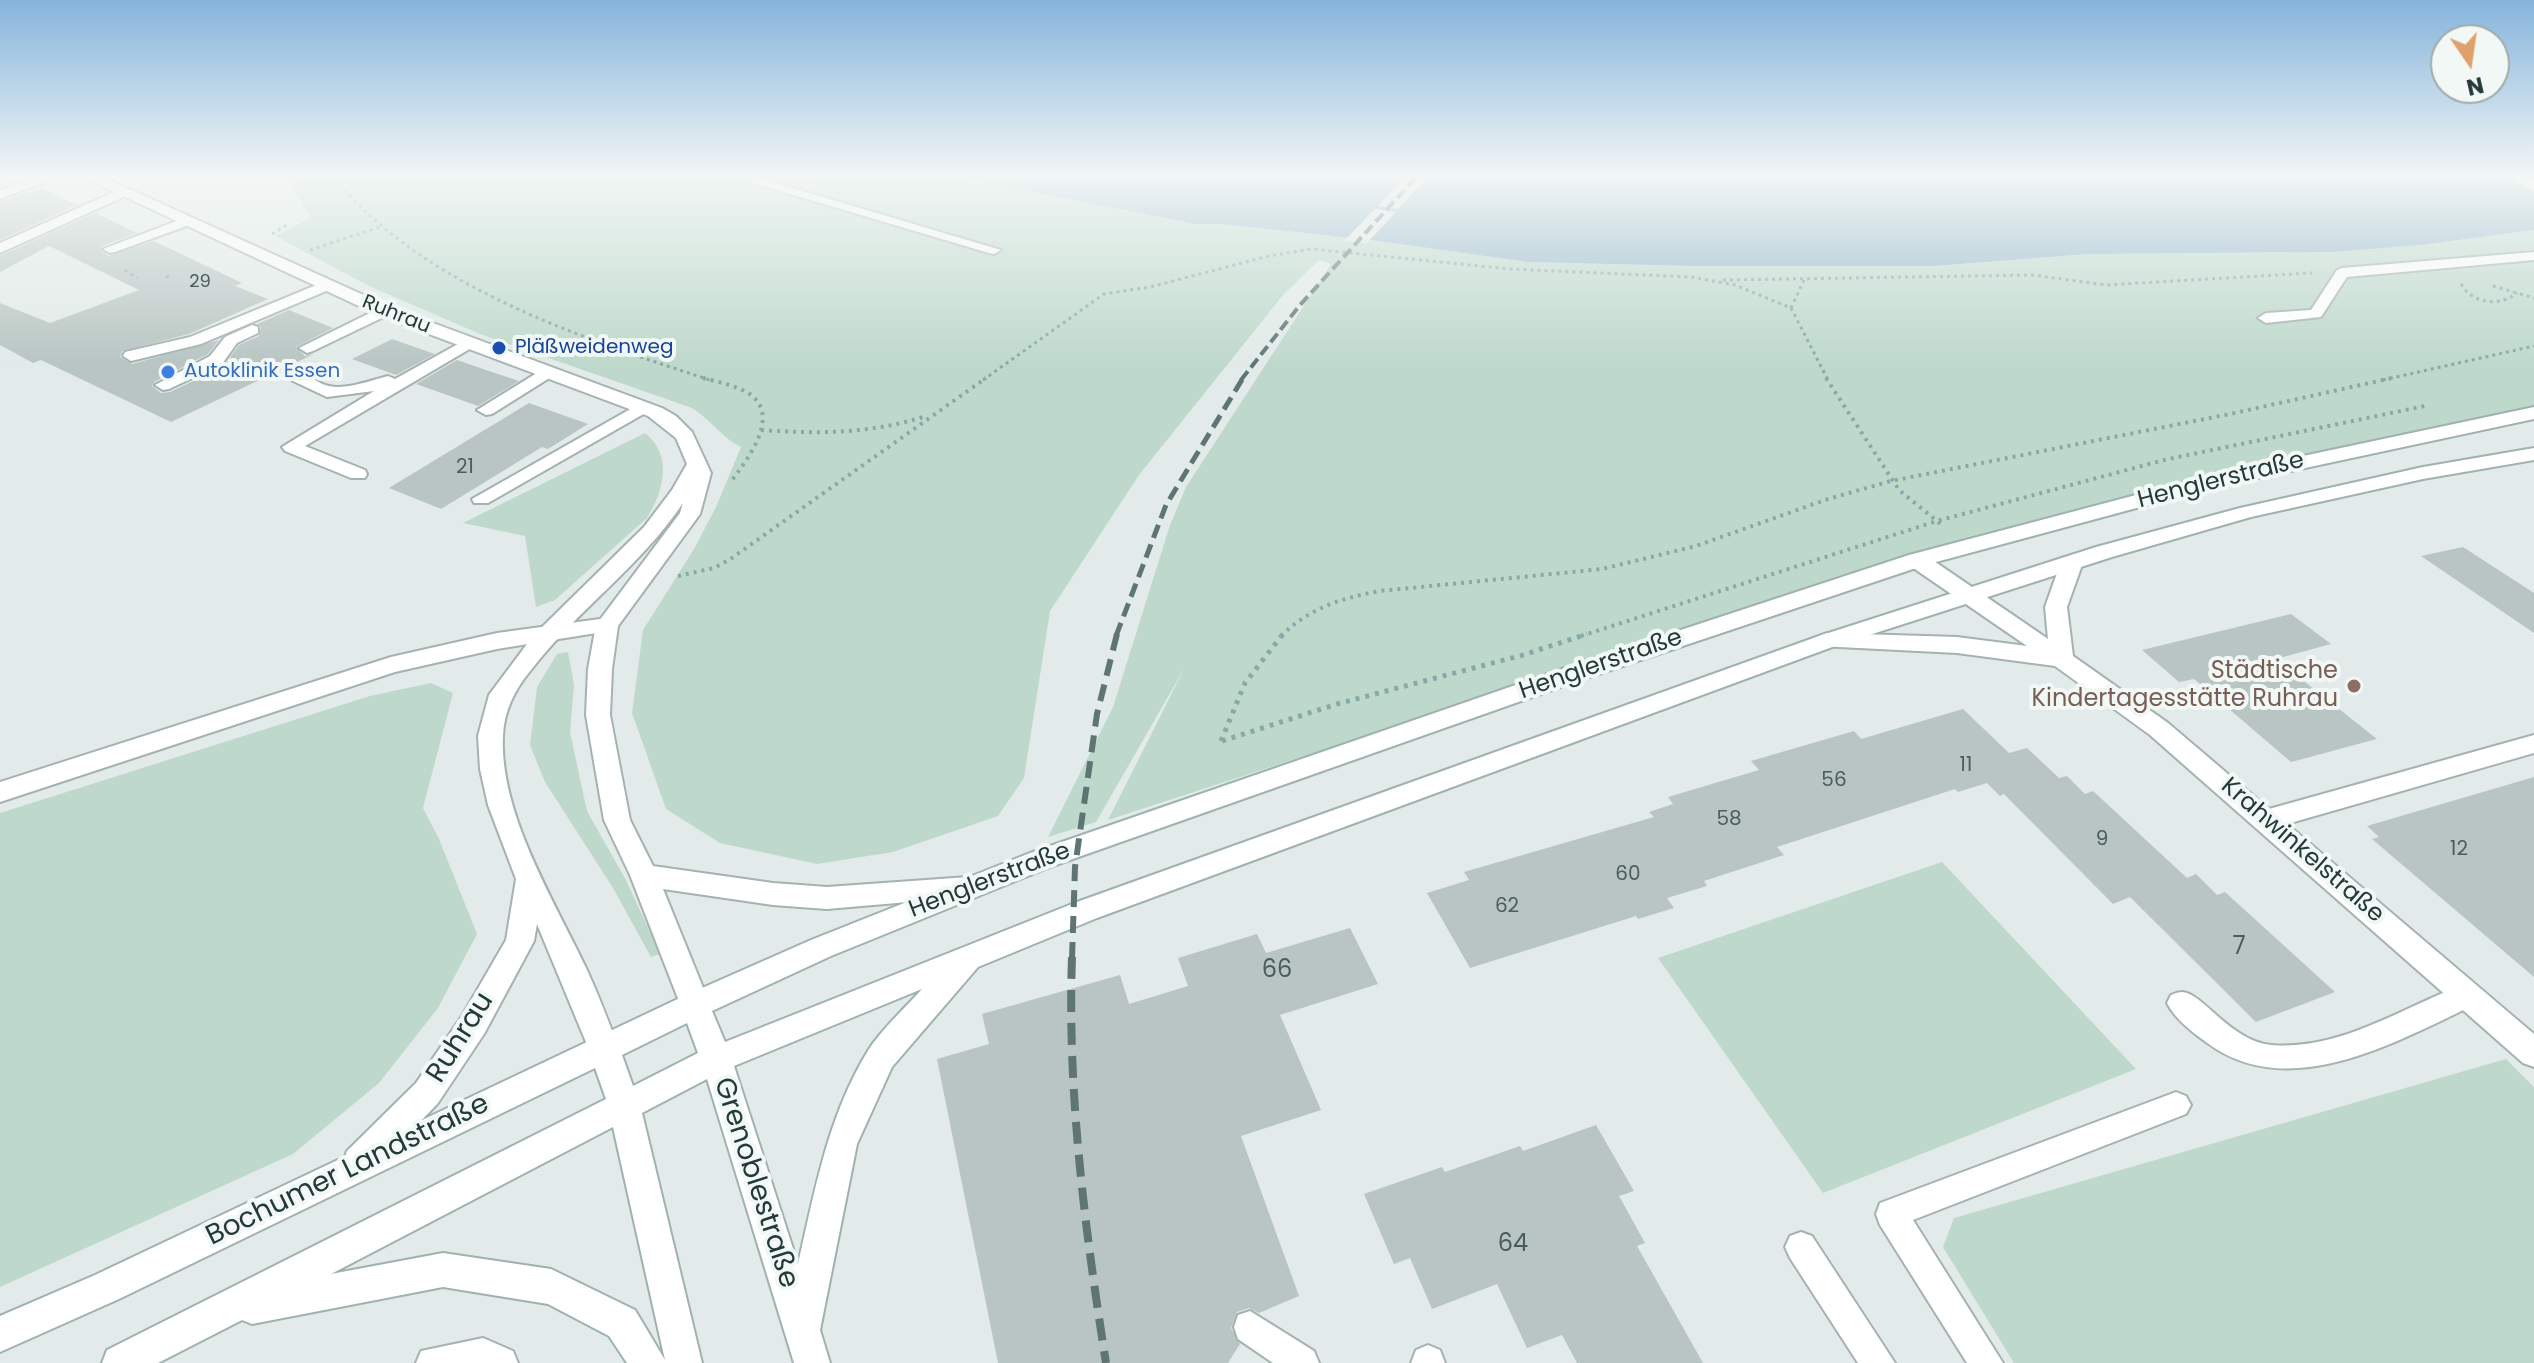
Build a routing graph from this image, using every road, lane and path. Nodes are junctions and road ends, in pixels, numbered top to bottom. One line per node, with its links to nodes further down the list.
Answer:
1 (25, 238): 7 (lane)
2 (151, 238): 8 (lane)
3 (222, 238): 11 (main road, Ruhrau)
4 (348, 238): 11 (path)
5 (400, 238): 33 (path)
6 (951, 238): 9 (lane)
7 (0, 249)
8 (117, 250)
9 (994, 250)
10 (2534, 256): 13 (lane)
11 (275, 262): 18 (main road, Ruhrau)
12 (133, 267): 14 (path)
13 (2342, 273): 15 (path); 22 (lane)
14 (138, 278)
15 (1805, 278): 17 (path); 20 (path)
16 (2465, 278): 19 (path)
17 (1718, 280): 20 (path); 33 (path)
18 (332, 288): 21 (main road, Ruhrau); 26 (lane); 29 (lane)
19 (2517, 293)
20 (1791, 308): 37 (path)
21 (384, 311): 23 (main road, Ruhrau); 25 (lane)
22 (2266, 318)
23 (463, 342): 27 (main road, Ruhrau); 28 (lane); 36 (lane)
24 (2534, 346): 37 (path)
25 (307, 348)
26 (131, 356)
27 (545, 373): 30 (main road, Ruhrau); 31 (lane)
28 (299, 377)
29 (163, 385)
30 (641, 408): 35 (main road, Ruhrau); 38 (lane)
31 (486, 410)
32 (2534, 413): 40 (main road, Henglerstraße)
33 (930, 415): 42 (path)
34 (2534, 454): 41 (main road, Henglerstraße)
35 (697, 462): 44 (main road); 45 (main road, Ruhrau)
36 (358, 474)
37 (1891, 481): 39 (path)
38 (481, 499)
39 (1937, 521)
40 (1917, 560): 43 (main road, Krahwinkelstraße); 53 (main road, Henglerstraße)
41 (2072, 562): 43 (main road, Henglerstraße); 47 (main road)
42 (668, 578)
43 (1966, 596): 46 (main road, Henglerstraße); 47 (main road, Krahwinkelstraße)
44 (607, 625): 45 (main road); 51 (main road)
45 (550, 632): 49 (main road); 52 (main road, Ruhrau)
46 (1827, 641): 47 (main road, Krahwinkelstraße); 54 (main road, Henglerstraße)
47 (2062, 659): 50 (main road, Krahwinkelstraße)
48 (2534, 744): 50 (main road)
49 (0, 792)
50 (2266, 820): 55 (main road, Krahwinkelstraße)
51 (644, 875): 53 (main road); 57 (main road)
52 (529, 880): 58 (main road, Ruhrau); 63 (main road, Ruhrau)
53 (970, 888): 57 (main road, Henglerstraße)
54 (972, 954): 60 (main road, Henglerstraße); 68 (main road)
55 (2468, 995): 56 (lane); 59 (main road, Krahwinkelstraße)
56 (2181, 1003)
57 (695, 1005): 58 (main road, Bochumer Landstraße); 60 (main road, Grenoblestraße)
58 (604, 1049): 61 (main road); 63 (main road, Bochumer Landstraße)
59 (2534, 1053)
60 (716, 1059): 61 (main road); 68 (main road, Grenoblestraße)
61 (624, 1104): 65 (main road); 73 (main road)
62 (2176, 1105): 76 (lane)
63 (349, 1172): 67 (main road, Bochumer Landstraße)
64 (1801, 1247): 75 (lane)
65 (226, 1310): 69 (main road); 72 (main road)
66 (1250, 1327): 74 (lane)
67 (0, 1334)
68 (807, 1346)
69 (120, 1363)
70 (433, 1363): 71 (lane)
71 (501, 1363)
72 (648, 1363)
73 (684, 1363)
74 (1302, 1363)
75 (1878, 1363)
76 (1986, 1363)

